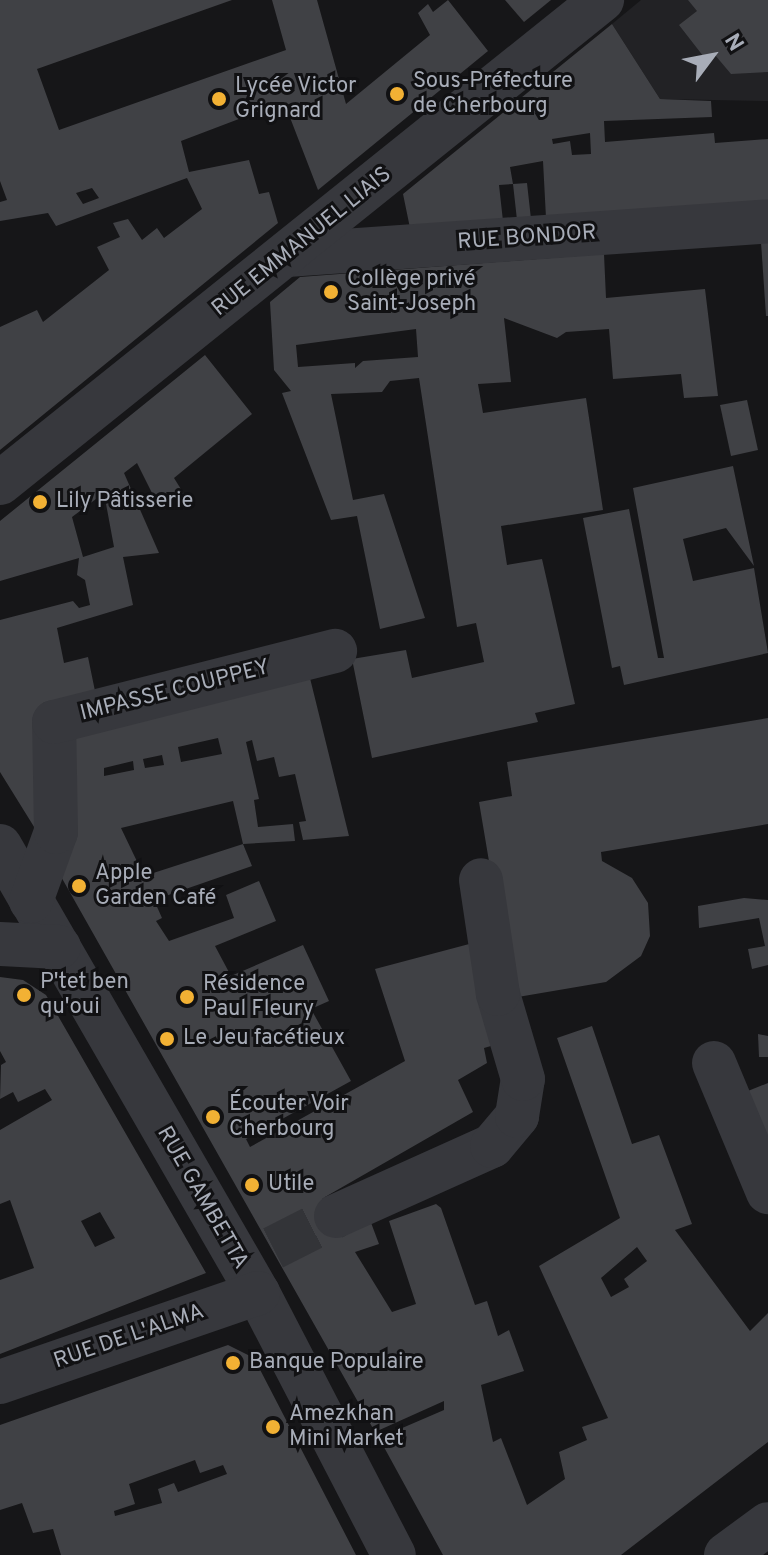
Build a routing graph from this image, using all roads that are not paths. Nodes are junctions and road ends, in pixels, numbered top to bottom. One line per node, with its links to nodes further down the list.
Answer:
1 (602, 0): 3 (street, RUE EMMANUEL LIAIS)
2 (768, 221): 3 (street, RUE BONDOR)
3 (287, 255): 4 (street, RUE EMMANUEL LIAIS)
4 (0, 483)
5 (335, 651): 8 (street, IMPASSE COUPPEY)
6 (0, 846): 8 (street, RUE GAMBETTA)
7 (481, 880): 13 (street)
8 (31, 901): 10 (street, RUE GAMBETTA)
9 (0, 944): 10 (street)
10 (59, 947): 14 (street, RUE GAMBETTA)
11 (714, 1063): 12 (street)
12 (768, 1192)
13 (336, 1216)
14 (257, 1269): 15 (street, RUE DE L'ALMA); 17 (street, RUE GAMBETTA)
15 (0, 1382)
16 (768, 1524): 18 (street)
17 (394, 1555)
18 (726, 1555)

